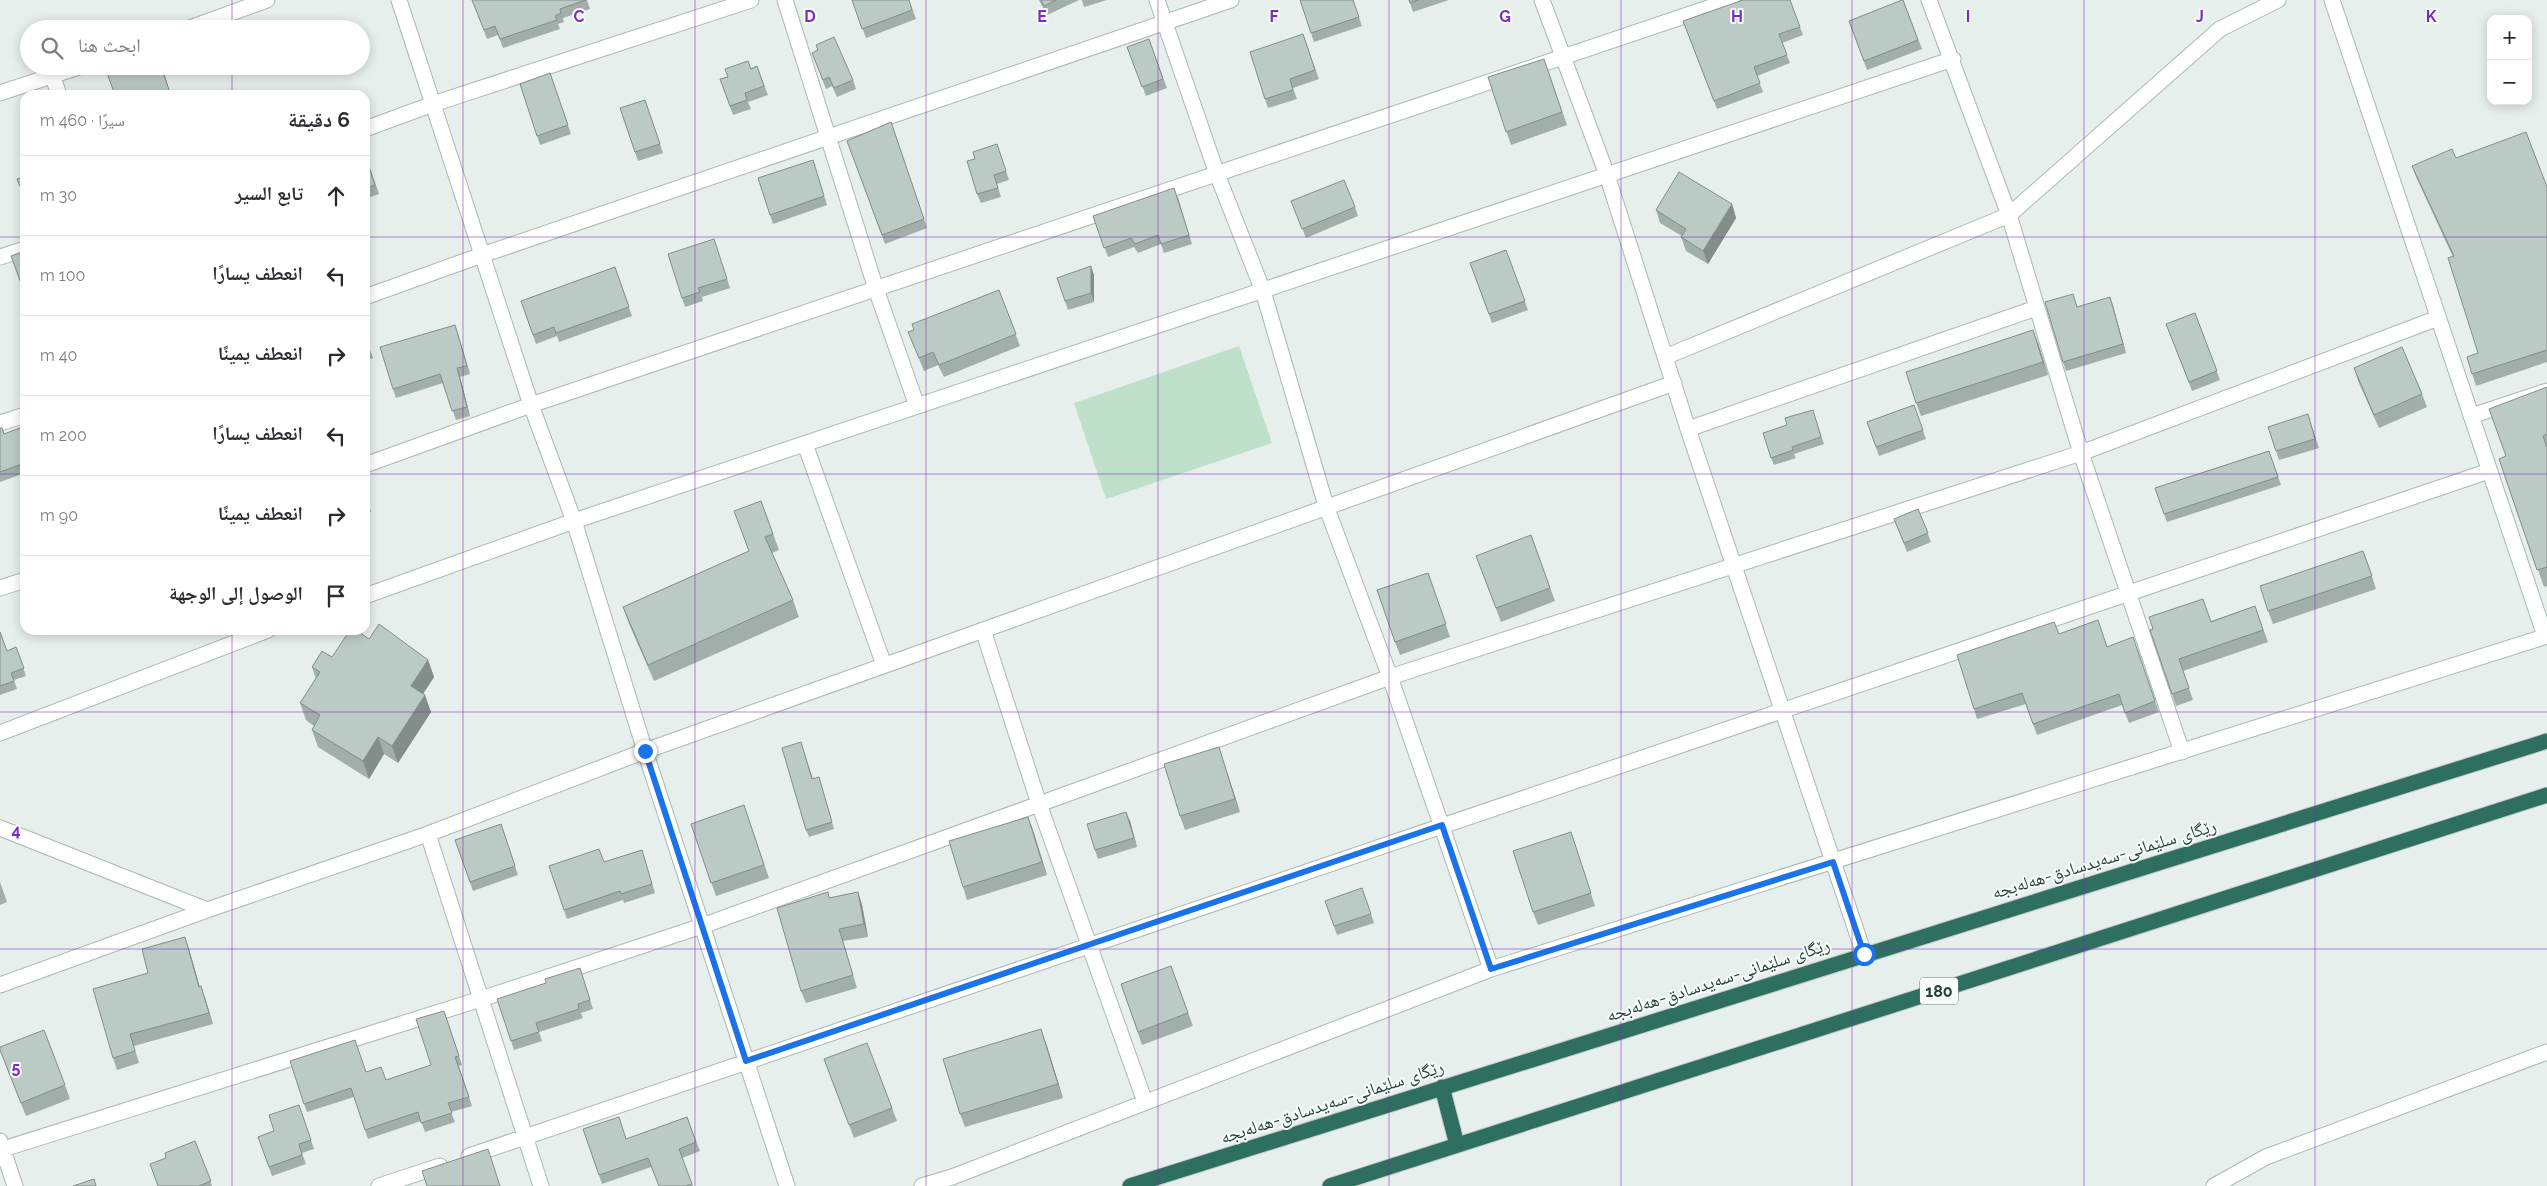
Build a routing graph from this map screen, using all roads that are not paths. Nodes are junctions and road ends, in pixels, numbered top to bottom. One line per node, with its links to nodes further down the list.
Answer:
1 (267, 0): 12 (street)
2 (399, 0): 20 (street)
3 (751, 0): 20 (street)
4 (785, 0): 22 (street)
5 (1158, 0): 13 (street)
6 (1231, 0): 13 (street)
7 (1542, 0): 14 (street)
8 (1732, 0): 14 (street)
9 (1930, 0): 15 (street)
10 (2278, 0): 25 (street)
11 (2332, 0): 33 (street)
12 (212, 20)
13 (1165, 22): 22 (street); 23 (street)
14 (1561, 58): 23 (street); 24 (street)
15 (1953, 60): 24 (street); 25 (street)
16 (58, 75): 17 (street)
17 (53, 77): 18 (street); 19 (street)
18 (57, 90)
19 (0, 93)
20 (433, 104): 21 (street); 27 (street)
21 (370, 127)
22 (828, 137): 27 (street); 29 (street)
23 (1217, 174): 29 (street); 30 (street)
24 (1607, 175): 30 (street); 34 (street)
25 (2009, 215): 32 (street); 34 (street)
26 (20, 251): 28 (street)
27 (482, 255): 31 (street); 37 (street)
28 (0, 257)
29 (876, 289): 37 (street); 38 (street)
30 (1263, 291): 38 (street); 47 (street)
31 (370, 295)
32 (2036, 308): 42 (street); 44 (street)
33 (2438, 318): 39 (street); 44 (street)
34 (1665, 357): 35 (street)
35 (1674, 383): 42 (street); 47 (street)
36 (2547, 391): 39 (street)
37 (531, 405): 45 (street); 48 (street)
38 (918, 406): 43 (street)
39 (2471, 416): 46 (street)
40 (20, 417): 41 (street)
41 (0, 423)
42 (1688, 429): 49 (street)
43 (805, 444): 48 (street); 57 (street)
44 (2081, 452): 49 (street); 53 (street)
45 (370, 463)
46 (2489, 471): 53 (street); 56 (street)
47 (1326, 506): 54 (street); 58 (street)
48 (574, 521): 52 (street); 62 (street)
49 (1735, 565): 58 (street); 59 (street)
50 (20, 582): 51 (street)
51 (0, 588)
52 (370, 594)
53 (2127, 594): 59 (street); 63 (street)
54 (983, 630): 57 (street); 65 (street)
55 (251, 635): 60 (street)
56 (2546, 636): 63 (street)
57 (884, 665): 62 (street)
58 (1390, 677): 65 (street); 66 (street)
59 (1784, 710): 66 (street); 69 (street)
60 (0, 733)
61 (2547, 741): 73 (highway, رێگای سلێمانی-سەیدسادق-هەلەبجە)
62 (645, 751): 68 (street); 71 (street)
63 (2182, 752): 69 (street)
64 (2547, 795): 82 (highway, 180)
65 (1039, 804): 71 (street); 72 (street)
66 (1442, 825): 72 (street); 74 (street)
67 (0, 828): 70 (street)
68 (428, 834): 70 (street); 76 (street)
69 (1833, 862): 73 (street); 74 (street)
70 (207, 910): 75 (street)
71 (702, 926): 76 (street); 78 (street)
72 (1089, 945): 78 (street); 80 (street)
73 (1864, 954): 79 (highway, رێگای سلێمانی-سەیدسادق-هەلەبجە)
74 (1491, 969): 80 (street)
75 (0, 985)
76 (481, 999): 81 (street); 83 (street)
77 (2547, 1052): 91 (street)
78 (746, 1061): 81 (street); 87 (street)
79 (1442, 1087): 82 (highway); 89 (highway, رێگای سلێمانی-سەیدسادق-هەلەبجە)
80 (1145, 1102): 88 (street)
81 (525, 1137): 85 (street); 86 (street)
82 (1457, 1145): 90 (highway, 180)
83 (1, 1147): 84 (street)
84 (16, 1186)
85 (379, 1186)
86 (541, 1186)
87 (787, 1186)
88 (922, 1186)
89 (1130, 1186)
90 (1330, 1186)
91 (2214, 1186)

